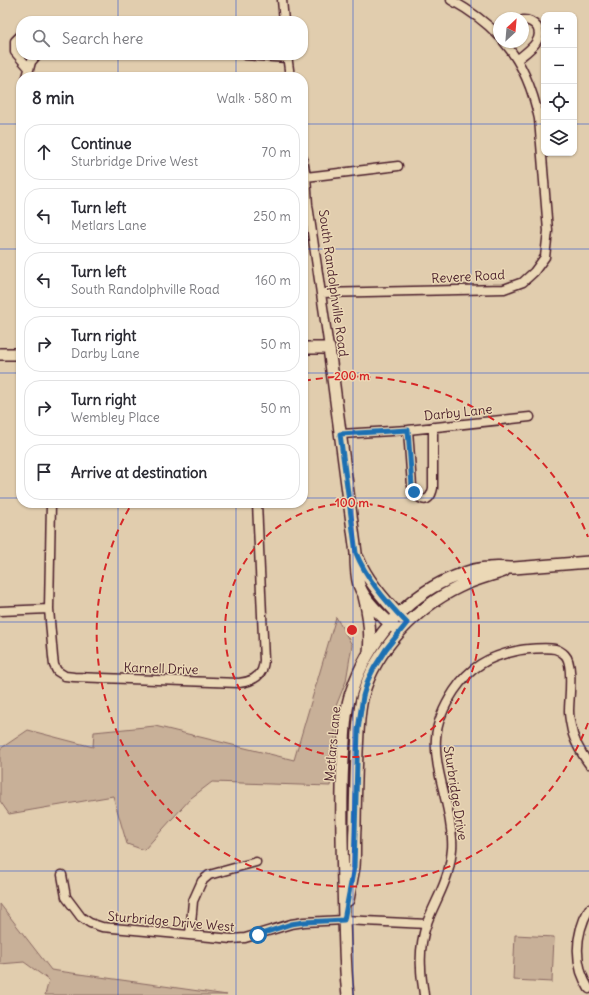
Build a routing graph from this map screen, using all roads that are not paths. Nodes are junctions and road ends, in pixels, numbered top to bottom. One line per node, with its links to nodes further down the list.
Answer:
1 (282, 0): 3 (street)
2 (452, 0): 5 (street)
3 (284, 16)
4 (529, 20): 12 (street)
5 (493, 29)
6 (16, 41): 8 (street)
7 (508, 48): 12 (street, Revere Road)
8 (16, 53)
9 (22, 60): 13 (street)
10 (32, 60): 13 (street)
11 (288, 60): 15 (street)
12 (517, 60): 19 (street, Revere Road)
13 (29, 68): 14 (street)
14 (28, 72)
15 (289, 72)
16 (398, 166): 17 (street)
17 (308, 177)
18 (308, 218): 19 (street, South Randolphville Road)
19 (321, 293): 21 (street, South Randolphville Road)
20 (308, 348): 21 (main road)
21 (329, 348): 27 (main road, South Randolphville Road)
22 (0, 354): 23 (main road)
23 (16, 354)
24 (530, 417): 25 (street, Darby Lane)
25 (433, 427): 26 (street, Darby Lane); 26 (street)
26 (408, 430): 27 (street, Darby Lane)
27 (340, 434): 30 (main road, South Randolphville Road)
28 (51, 508): 34 (street, Karnell Drive)
29 (257, 508): 34 (street, Karnell Drive)
30 (356, 553): 33 (main road, South Randolphville Road); 36 (main road, South Randolphville Road)
31 (589, 562): 32 (main road, Metlars Lane)
32 (512, 568): 36 (main road, Metlars Lane); 37 (main road, Metlars Lane)
33 (362, 592): 38 (main road, South Randolphville Road); 40 (main road)
34 (49, 609): 35 (street)
35 (0, 611)
36 (398, 614): 37 (main road, South Randolphville Road); 38 (main road, Metlars Lane)
37 (407, 623): 39 (main road, Metlars Lane)
38 (390, 624): 39 (main road, South Randolphville Road); 40 (main road, Metlars Lane)
39 (399, 632): 45 (main road, Metlars Lane)
40 (368, 654): 45 (main road, Metlars Lane)
41 (589, 764): 46 (street, Sturbridge Drive)
42 (256, 862): 47 (street)
43 (62, 875): 47 (street, Sturbridge Drive West)
44 (589, 909): 48 (street)
45 (344, 920): 46 (street, Sturbridge Drive West); 47 (street, Sturbridge Drive West); 49 (main road, Metlars Lane)
46 (427, 924): 50 (street, Sturbridge Drive)
47 (190, 935)
48 (589, 989)
49 (348, 995)
50 (424, 995)

